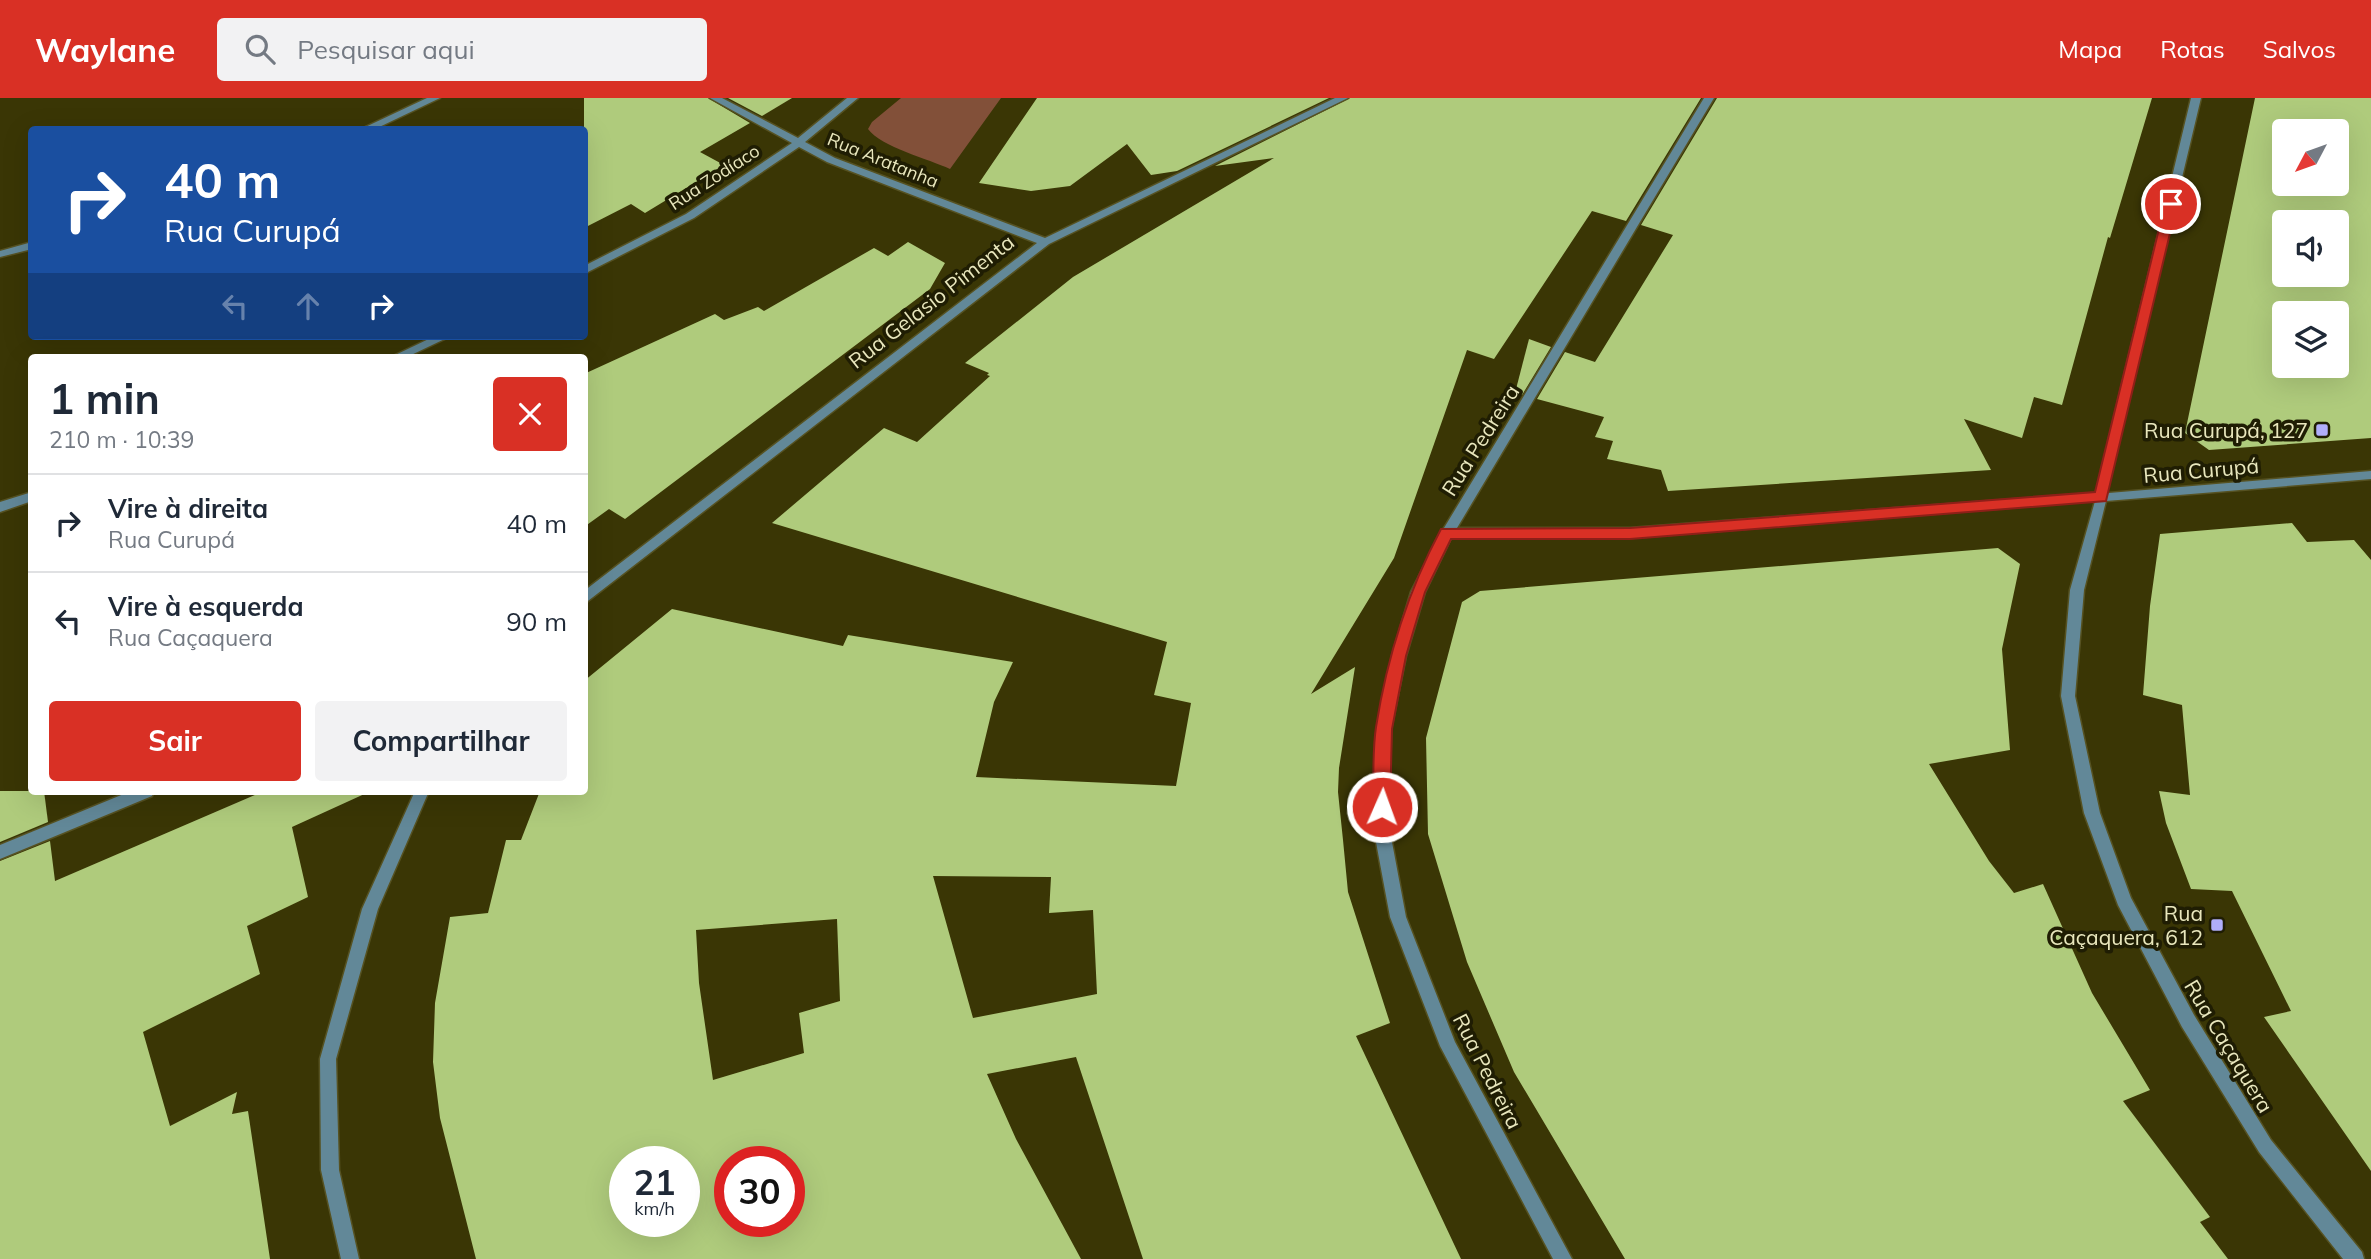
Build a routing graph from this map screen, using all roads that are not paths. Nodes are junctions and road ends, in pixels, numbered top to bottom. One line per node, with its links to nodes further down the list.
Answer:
1 (436, 98): 7 (street)
2 (715, 98): 8 (street, Rua Aratanha)
3 (853, 98): 8 (street, Rua Zodíaco)
4 (1343, 98): 9 (street, Rua Gelasio Pimenta)
5 (1709, 98): 19 (street, Rua Pedreira)
6 (2196, 98): 17 (street, Rua Caçaquera)
7 (373, 126)
8 (798, 144): 9 (street, Rua Aratanha); 12 (street, Rua Zodíaco)
9 (1045, 242): 20 (street, Rua Gelasio Pimenta)
10 (28, 246): 11 (street)
11 (0, 254)
12 (588, 269)
13 (436, 340): 14 (street)
14 (404, 354)
15 (2371, 475): 17 (street, Rua Curupá)
16 (28, 497): 18 (street)
17 (2101, 497): 19 (street, Rua Curupá); 26 (street, Rua Caçaquera)
18 (0, 507)
19 (1447, 533): 25 (street, Rua Pedreira)
20 (588, 596)
21 (137, 795): 23 (street)
22 (420, 795): 24 (street)
23 (0, 852)
24 (350, 1259)
25 (1563, 1259)
26 (2355, 1259)

